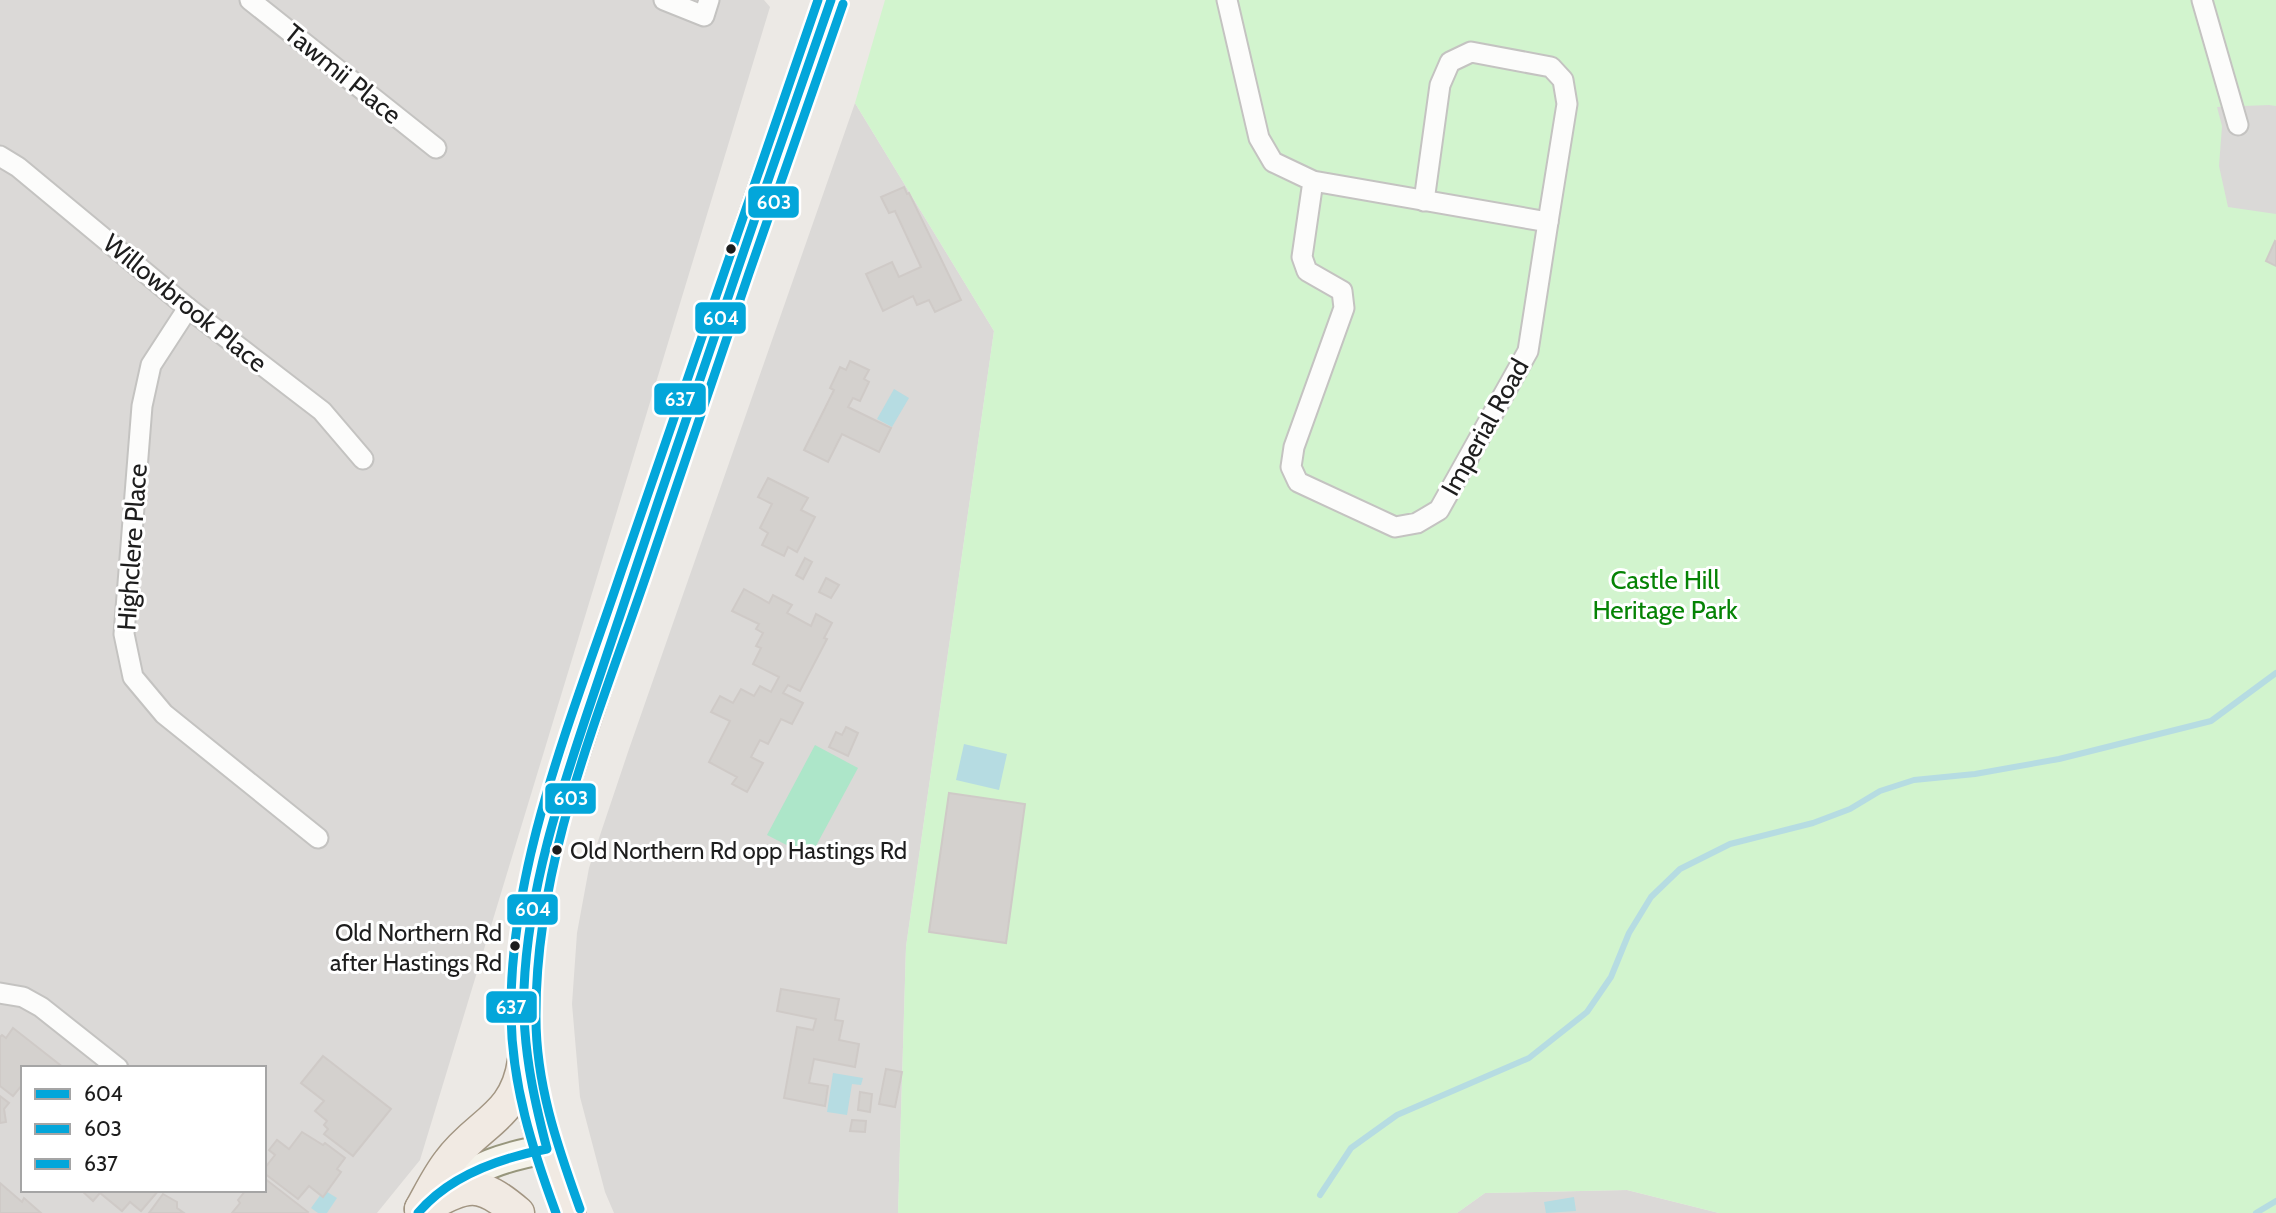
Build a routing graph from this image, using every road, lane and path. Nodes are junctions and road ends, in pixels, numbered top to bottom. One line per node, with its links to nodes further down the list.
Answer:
1 (250, 0): 8 (street, Tawmii Place)
2 (664, 0): 6 (street)
3 (831, 0): 17 (main road)
4 (1227, 0): 10 (street)
5 (2202, 0): 7 (street)
6 (707, 8)
7 (2238, 125)
8 (436, 148)
9 (0, 156): 13 (street, Willowbrook Place)
10 (1312, 181): 11 (street); 12 (street, Imperial Road)
11 (1424, 201): 12 (street); 12 (street)
12 (1548, 222)
13 (188, 308): 14 (street, Willowbrook Place); 15 (street, Highclere Place)
14 (363, 458)
15 (318, 838)
16 (0, 993): 18 (street)
17 (526, 1052): 19 (main road); 20 (main road)
18 (115, 1066)
19 (547, 1149): 20 (main road); 22 (main road)
20 (419, 1211): 21 (main road)
21 (518, 1213)
22 (569, 1213)

